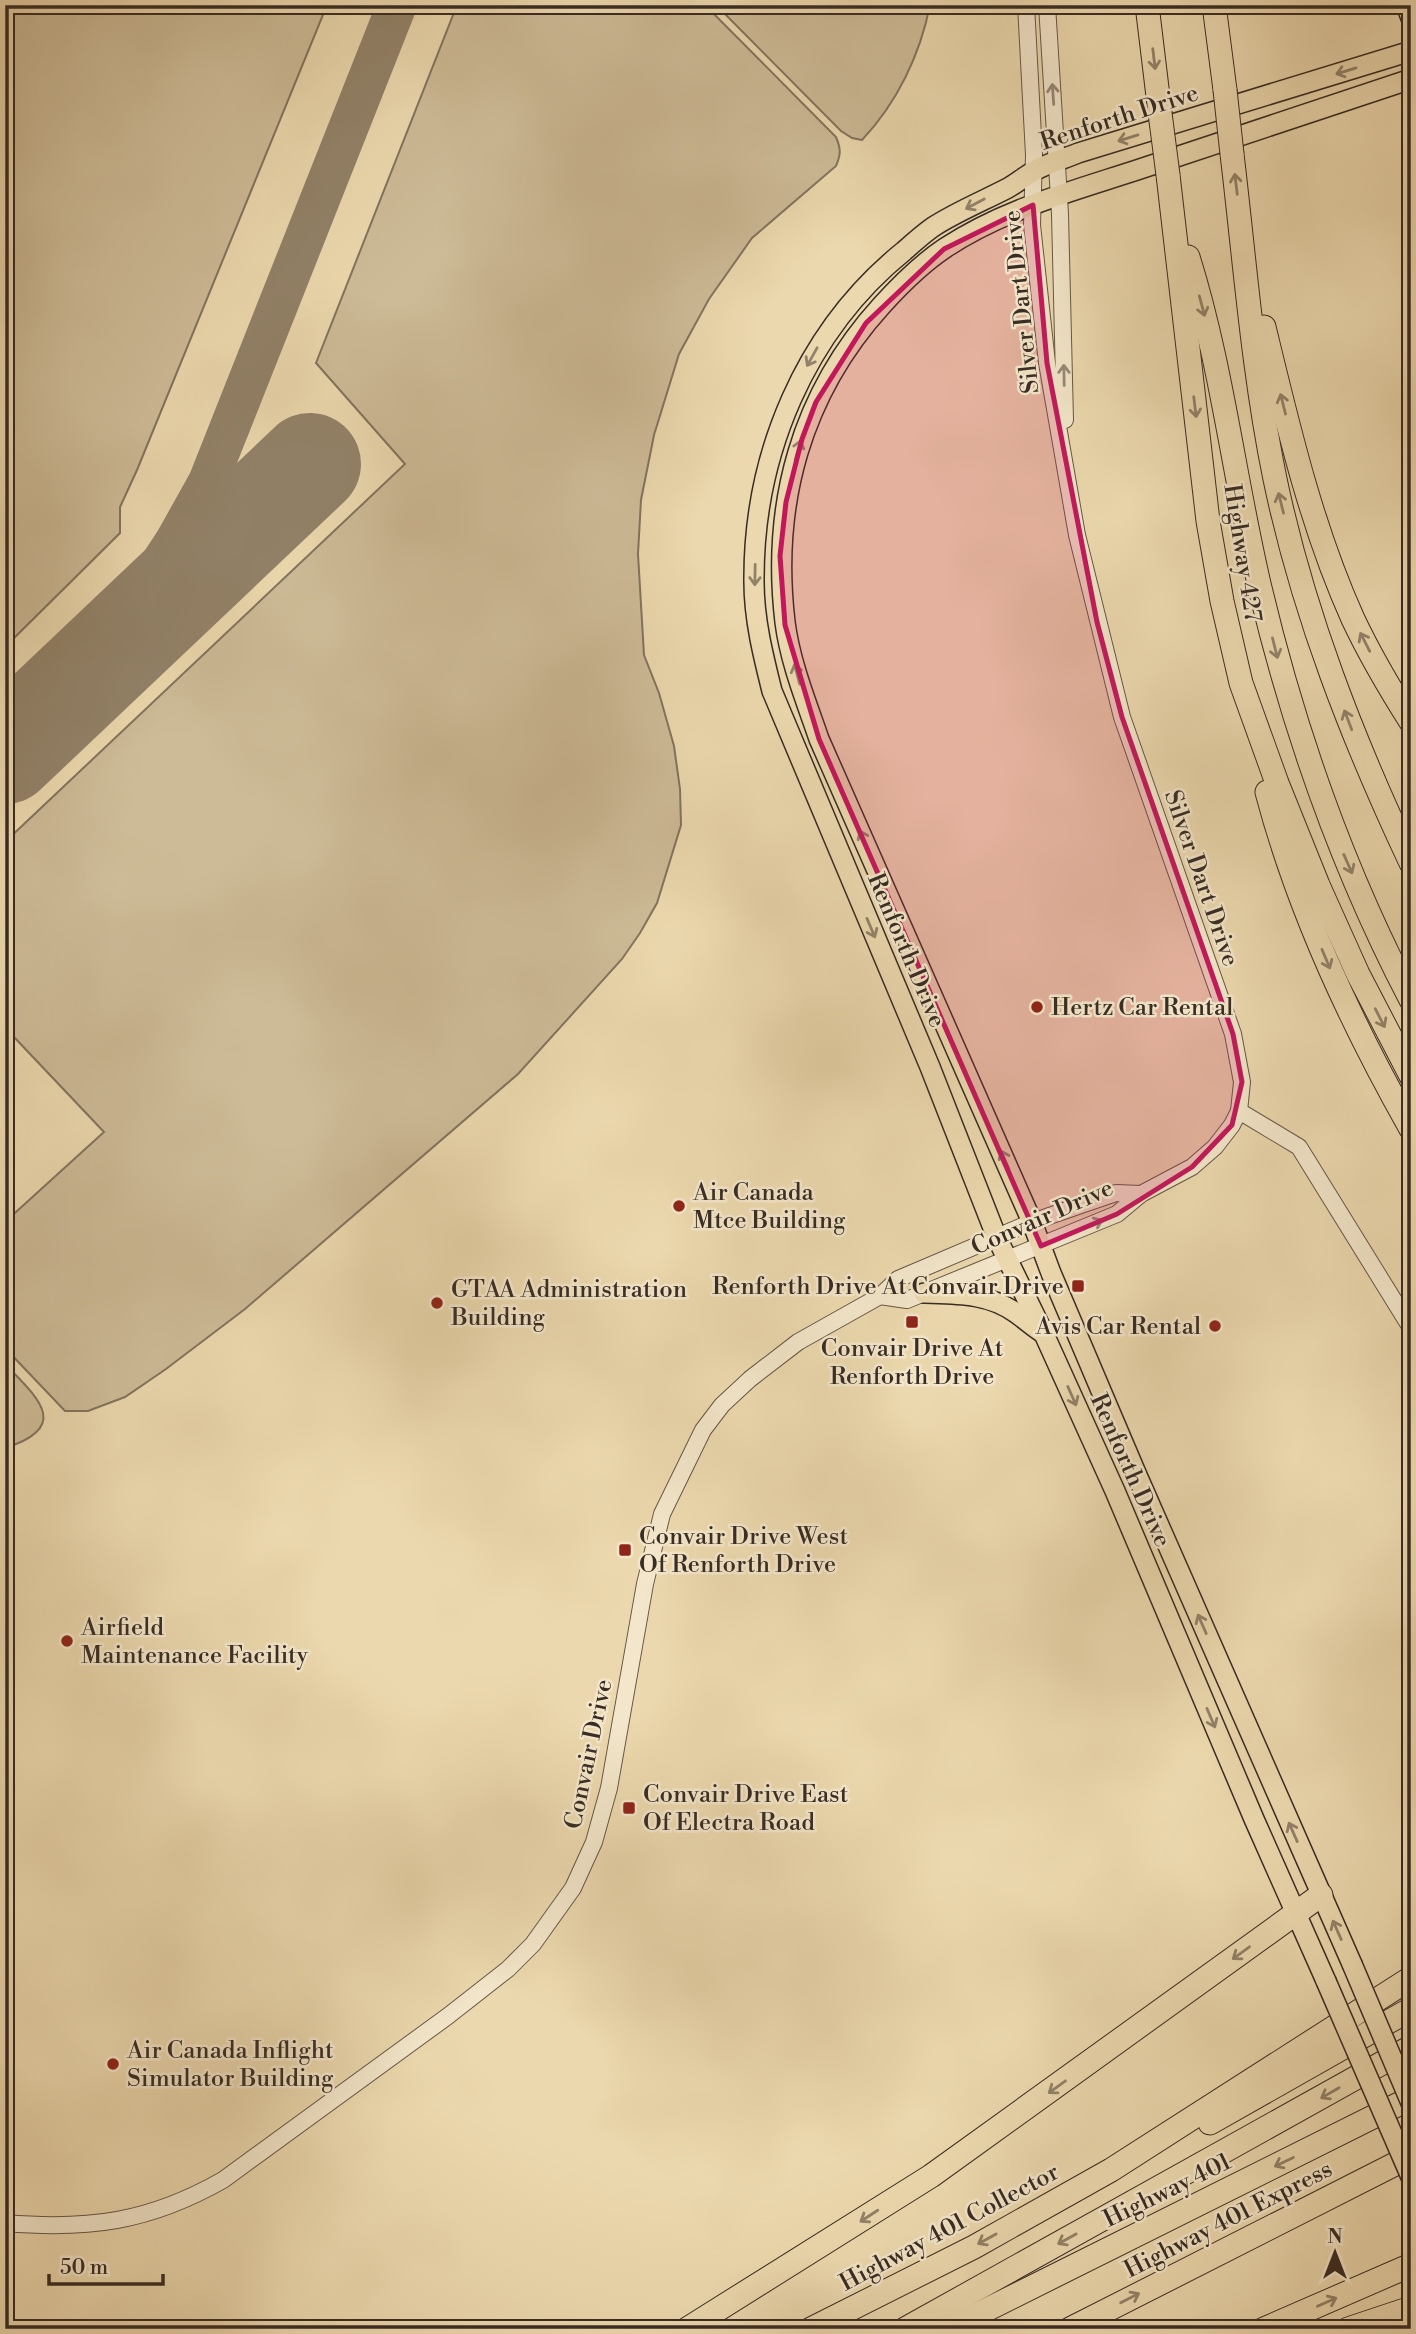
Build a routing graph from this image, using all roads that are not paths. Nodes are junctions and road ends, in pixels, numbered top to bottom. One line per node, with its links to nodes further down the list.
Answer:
1 (1026, 5): 10 (street, Silver Dart Drive)
2 (1047, 5): 9 (street, Silver Dart Drive, one-way to 2)
3 (1147, 5): 11 (highway, Highway 427, one-way to 11, bridge)
4 (1214, 5): 14 (highway, Highway 427, one-way to 4, bridge)
5 (1406, 5): 6 (main road)
6 (1411, 18)
7 (1411, 51): 9 (main road, Renforth Drive, one-way to 9)
8 (1411, 79): 12 (main road, Renforth Drive)
9 (1056, 162): 10 (main road, Renforth Drive); 12 (street, Silver Dart Drive)
10 (1034, 170): 13 (street, Silver Dart Drive); 25 (main road, Renforth Drive, one-way to 25)
11 (1169, 184): 16 (highway, Highway 427, one-way to 16); 19 (highway, one-way to 19)
12 (1058, 195): 13 (main road, Renforth Drive); 15 (street, Silver Dart Drive, one-way to 12)
13 (1033, 205): 15 (street, Silver Dart Drive); 24 (main road, Renforth Drive, one-way to 13)
14 (1239, 214): 17 (highway, one-way to 14); 18 (highway, Highway 427, one-way to 14)
15 (1066, 468): 21 (street, Silver Dart Drive)
16 (1241, 684): 20 (highway, Highway 427, one-way to 20); 22 (highway, one-way to 22)
17 (1411, 722)
18 (1411, 863)
19 (1411, 1000)
20 (1411, 1076)
21 (1239, 1111): 23 (street, Convair Drive); 30 (street)
22 (1411, 1129)
23 (1141, 1194): 24 (street, Convair Drive); 26 (street, Convair Drive, one-way to 23)
24 (1032, 1222): 25 (street, Convair Drive); 26 (main road, Renforth Drive)
25 (997, 1238): 27 (main road, Renforth Drive); 29 (street, Convair Drive)
26 (1041, 1246): 27 (street, Convair Drive); 32 (main road, Renforth Drive, one-way to 26)
27 (1007, 1259): 28 (street, Convair Drive); 31 (main road, Renforth Drive)
28 (924, 1293): 29 (street, Convair Drive); 31 (main road)
29 (880, 1296): 41 (street, Convair Drive)
30 (1411, 1328)
31 (1044, 1334): 33 (main road, Renforth Drive, one-way to 33)
32 (1321, 1895): 33 (highway); 37 (main road, Renforth Drive, one-way to 32, bridge)
33 (1296, 1913): 40 (main road, Renforth Drive, bridge); 44 (highway, one-way to 44)
34 (1411, 1979): 39 (highway)
35 (1411, 2009): 39 (highway)
36 (1411, 2047): 46 (highway, one-way to 46)
37 (1411, 2101): 47 (highway, Highway 401, one-way to 47)
38 (1411, 2156): 48 (highway, Highway 401 Express, one-way to 38)
39 (1111, 2170): 45 (highway, Highway 401 Collector, one-way to 45)
40 (1411, 2177)
41 (5, 2223)
42 (1411, 2265): 49 (highway, one-way to 42)
43 (1411, 2308): 50 (highway)
44 (687, 2329)
45 (811, 2329)
46 (905, 2329)
47 (948, 2329)
48 (1070, 2329)
49 (1264, 2329)
50 (1348, 2329)

